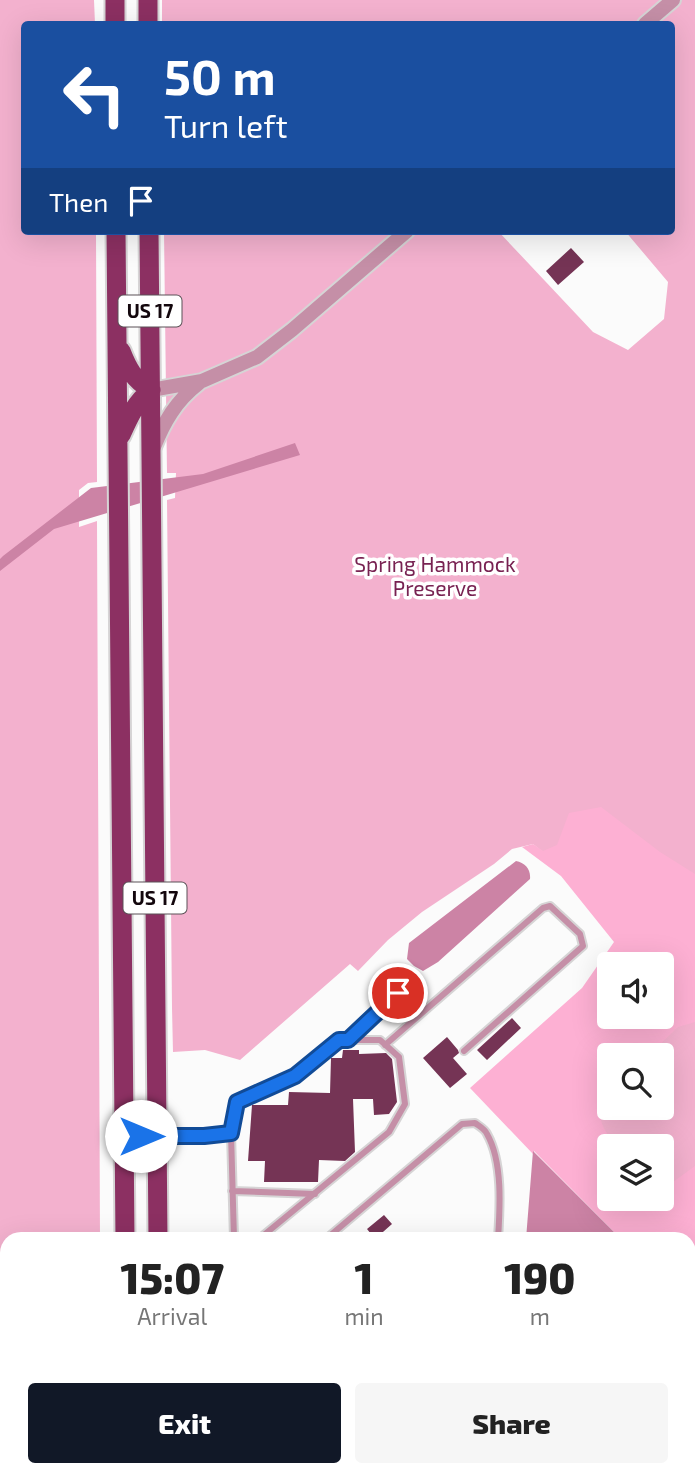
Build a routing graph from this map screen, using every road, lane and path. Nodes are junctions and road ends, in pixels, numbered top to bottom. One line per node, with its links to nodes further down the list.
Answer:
1 (114, 0): 4 (main road)
2 (148, 0): 5 (main road)
3 (673, 0): 6 (street)
4 (115, 21)
5 (148, 21)
6 (648, 21)
7 (116, 235): 10 (main road, US 17)
8 (149, 235): 12 (main road, US 17)
9 (402, 235): 11 (street)
10 (117, 340): 12 (main road); 13 (main road, US 17)
11 (202, 381): 12 (street); 14 (street)
12 (151, 390): 13 (main road); 14 (main road, US 17)
13 (118, 442): 20 (main road, US 17)
14 (152, 461): 21 (main road, US 17)
15 (419, 1016): 16 (lane); 17 (lane); 18 (lane)
16 (348, 1040): 17 (lane); 19 (lane)
17 (385, 1045): 23 (lane)
18 (464, 1051)
19 (231, 1133): 21 (lane); 22 (lane)
20 (124, 1136): 21 (lane); 24 (main road, US 17)
21 (157, 1136): 25 (main road, US 17)
22 (232, 1191): 23 (lane); 26 (lane)
23 (315, 1194): 27 (lane)
24 (125, 1232)
25 (158, 1232)
26 (234, 1232)
27 (268, 1232)
28 (334, 1232): 29 (lane)
29 (498, 1232)

